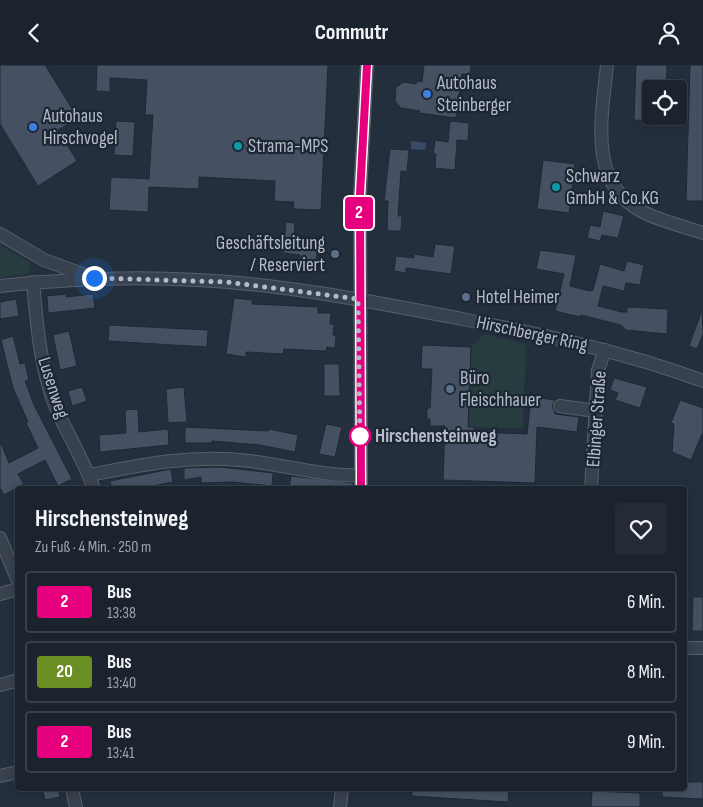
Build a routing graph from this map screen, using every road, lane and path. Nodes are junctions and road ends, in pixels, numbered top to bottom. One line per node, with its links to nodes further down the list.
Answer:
1 (367, 65): 8 (street)
2 (607, 65): 3 (street)
3 (703, 233)
4 (0, 234): 5 (street)
5 (94, 278): 6 (street); 8 (street, Hirschberger Ring)
6 (33, 282): 7 (street); 13 (street, Lusenweg)
7 (0, 286)
8 (358, 299): 9 (street, Hirschberger Ring); 14 (street)
9 (605, 350): 10 (street, Hirschberger Ring); 12 (street, Elbinger Straße)
10 (703, 381)
11 (560, 406): 12 (street)
12 (596, 411): 17 (street, Elbinger Straße)
13 (89, 475): 14 (street); 15 (street, Lusenweg)
14 (360, 475): 16 (street)
15 (93, 486)
16 (361, 486)
17 (592, 486)
18 (0, 538): 19 (street)
19 (15, 574)
20 (15, 590): 21 (street)
21 (0, 594)
22 (687, 647): 23 (street)
23 (703, 648)
24 (15, 681): 25 (street)
25 (0, 685)
26 (15, 773): 27 (street)
27 (0, 776)
28 (72, 791): 30 (street)
29 (342, 791): 31 (street)
30 (76, 807)
31 (340, 807)

